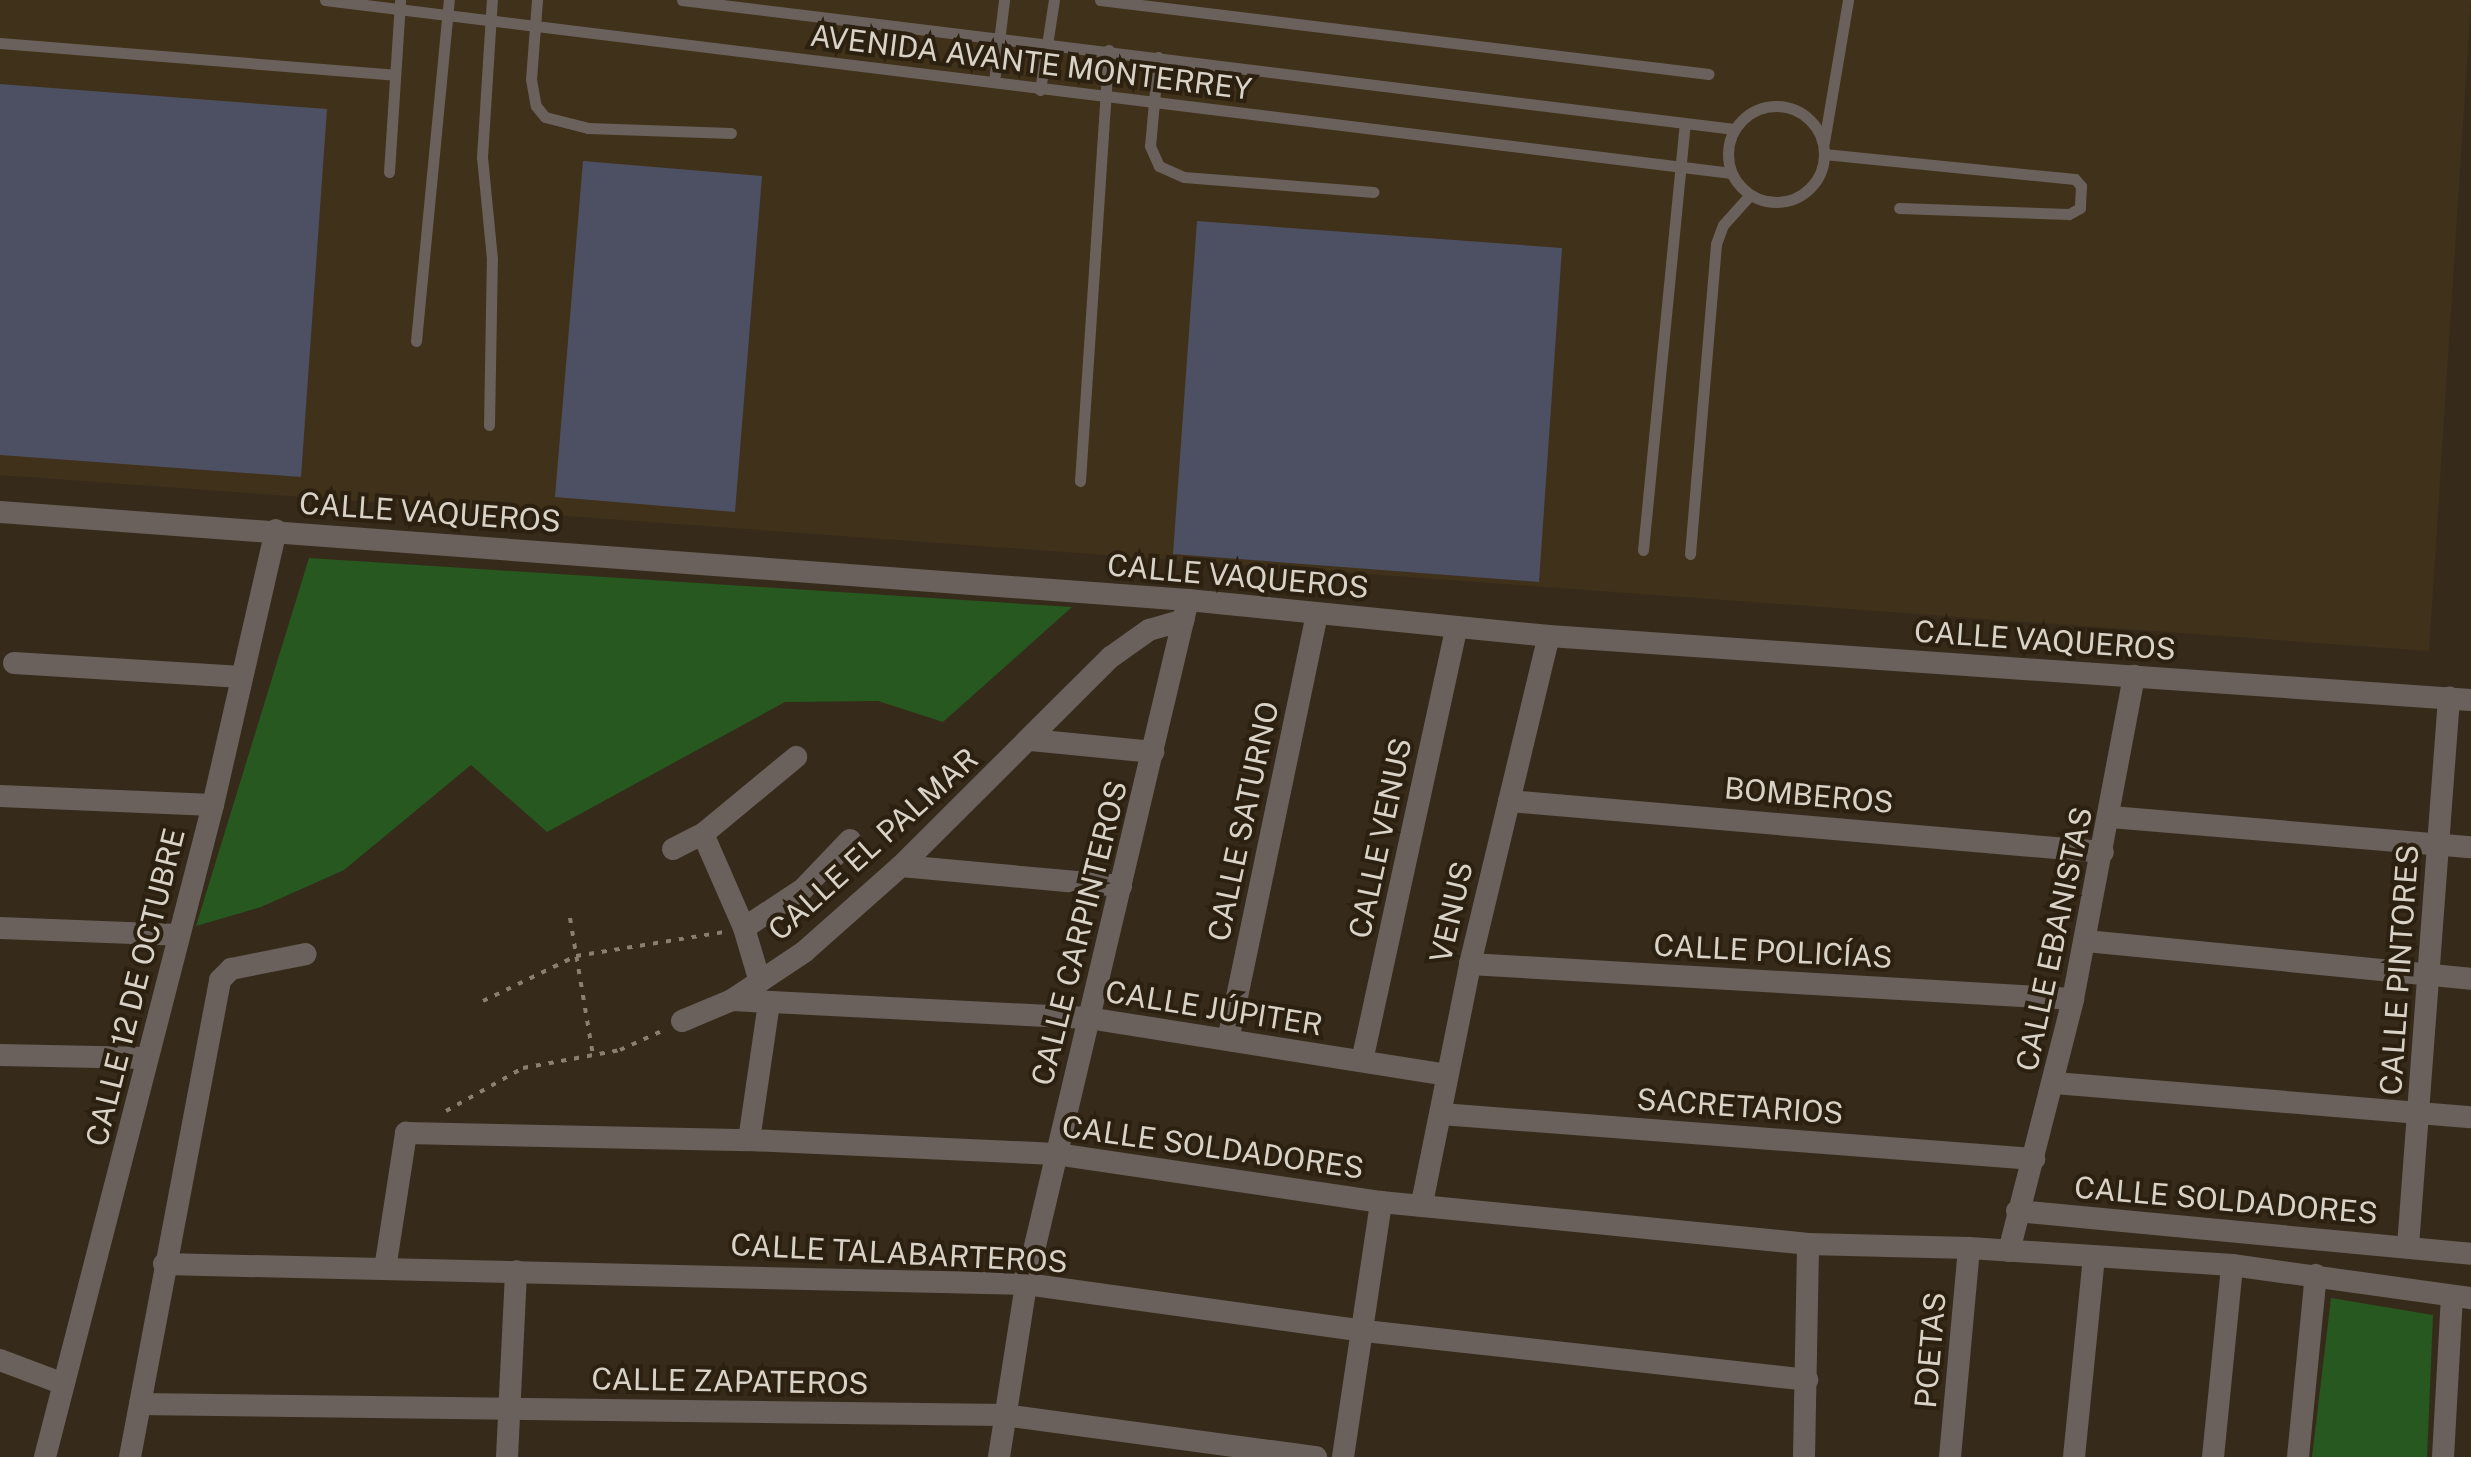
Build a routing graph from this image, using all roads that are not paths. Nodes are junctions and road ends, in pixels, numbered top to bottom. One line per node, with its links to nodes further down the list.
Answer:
1 (325, 0): 10 (lane, AVENIDA AVANTE MONTERREY)
2 (449, 0): 11 (lane)
3 (492, 0): 12 (lane)
4 (536, 0): 13 (lane)
5 (682, 0): 14 (lane, AVENIDA AVANTE MONTERREY)
6 (1004, 0): 14 (lane)
7 (1054, 0): 15 (lane)
8 (1100, 0): 19 (lane)
9 (1848, 0): 28 (lane)
10 (399, 5): 11 (lane, AVENIDA AVANTE MONTERREY); 20 (lane)
11 (447, 15): 12 (lane, AVENIDA AVANTE MONTERREY); 35 (lane)
12 (491, 19): 13 (lane, AVENIDA AVANTE MONTERREY); 36 (lane)
13 (534, 24): 21 (lane, AVENIDA AVANTE MONTERREY); 27 (lane)
14 (1000, 36): 15 (lane, AVENIDA AVANTE MONTERREY); 21 (lane)
15 (1048, 42): 17 (lane, AVENIDA AVANTE MONTERREY); 22 (lane)
16 (0, 43): 20 (lane)
17 (1110, 50): 18 (lane, AVENIDA AVANTE MONTERREY); 23 (lane)
18 (1158, 57): 24 (lane); 25 (lane, AVENIDA AVANTE MONTERREY)
19 (1709, 74)
20 (395, 75): 30 (lane)
21 (994, 82): 22 (lane, AVENIDA AVANTE MONTERREY)
22 (1040, 90): 23 (lane, AVENIDA AVANTE MONTERREY)
23 (1105, 98): 24 (lane, AVENIDA AVANTE MONTERREY); 37 (lane)
24 (1154, 102): 29 (lane, AVENIDA AVANTE MONTERREY); 32 (lane)
25 (1684, 123): 26 (lane, AVENIDA AVANTE MONTERREY); 29 (lane)
26 (1734, 129): 28 (lane); 31 (lane)
27 (731, 133)
28 (1824, 150): 33 (lane); 34 (lane)
29 (1679, 167): 31 (lane, AVENIDA AVANTE MONTERREY); 40 (lane)
30 (388, 172)
31 (1731, 173): 33 (lane)
32 (1372, 192)
33 (1750, 195): 41 (lane)
34 (1899, 208)
35 (416, 342)
36 (489, 426)
37 (1080, 481)
38 (0, 512): 39 (street, CALLE VAQUEROS)
39 (276, 530): 42 (street, CALLE VAQUEROS); 48 (street, CALLE 12 DE OCTUBRE)
40 (1643, 550)
41 (1690, 554)
42 (1186, 610): 43 (street, CALLE VAQUEROS); 50 (street, CALLE EL PALMAR); 51 (street, CALLE CARPINTEROS)
43 (1317, 614): 44 (street, CALLE VAQUEROS); 77 (street, CALLE SATURNO)
44 (1457, 627): 45 (street, CALLE VAQUEROS); 80 (street, CALLE VENUS)
45 (1549, 636): 47 (street, CALLE VAQUEROS); 54 (street, VENUS)
46 (14, 663): 48 (street)
47 (2134, 676): 49 (street, CALLE VAQUEROS); 56 (street, CALLE EBANISTAS)
48 (242, 677): 55 (street, CALLE 12 DE OCTUBRE)
49 (2460, 699): 59 (street, CALLE PINTORES)
50 (1031, 740): 51 (street); 63 (street, CALLE EL PALMAR)
51 (1154, 752): 64 (street, CALLE CARPINTEROS)
52 (796, 757): 57 (street)
53 (0, 796): 55 (street)
54 (1508, 801): 62 (street, BOMBEROS); 70 (street, VENUS)
55 (212, 805): 67 (street, CALLE 12 DE OCTUBRE)
56 (2111, 817): 59 (street); 62 (street, CALLE EBANISTAS)
57 (703, 834): 61 (street); 66 (street)
58 (850, 840): 66 (street)
59 (2438, 845): 60 (street); 71 (street, CALLE PINTORES)
60 (2471, 846)
61 (673, 849)
62 (2104, 852): 68 (street, CALLE EBANISTAS)
63 (901, 866): 64 (street); 73 (street, CALLE EL PALMAR)
64 (1121, 886): 75 (street, CALLE CARPINTEROS)
65 (0, 928): 67 (street)
66 (744, 928): 73 (street)
67 (179, 935): 79 (street, CALLE 12 DE OCTUBRE)
68 (2086, 941): 71 (street); 74 (street, CALLE EBANISTAS)
69 (306, 954): 98 (street)
70 (1470, 964): 74 (street, CALLE POLICÍAS); 81 (street, VENUS)
71 (2428, 976): 72 (street); 83 (street, CALLE PINTORES)
72 (2471, 979)
73 (765, 992): 75 (street, CALLE JÚPITER); 76 (street, CALLE EL PALMAR); 86 (street)
74 (2073, 999): 82 (street, CALLE EBANISTAS)
75 (1088, 1018): 77 (street, CALLE JÚPITER); 87 (street, CALLE CARPINTEROS)
76 (682, 1021)
77 (1228, 1040): 80 (street, CALLE JÚPITER)
78 (0, 1056): 79 (street)
79 (147, 1058): 108 (street, CALLE 12 DE OCTUBRE)
80 (1362, 1062): 81 (street, CALLE JÚPITER)
81 (1446, 1075): 84 (street, VENUS)
82 (2055, 1082): 83 (street); 88 (street, CALLE EBANISTAS)
83 (2418, 1113): 85 (street); 93 (street, CALLE PINTORES)
84 (1441, 1114): 88 (street, SACRETARIOS); 90 (street, VENUS)
85 (2471, 1117)
86 (749, 1140): 87 (street, CALLE SOLDADORES); 100 (street, CALLE SOLDADORES)
87 (1056, 1154): 89 (street, CALLE SOLDADORES); 103 (street, CALLE CARPINTEROS)
88 (2034, 1159): 91 (street, CALLE EBANISTAS)
89 (1381, 1202): 90 (street, CALLE SOLDADORES); 105 (street)
90 (1422, 1203): 92 (street, CALLE SOLDADORES)
91 (2017, 1211): 93 (street, CALLE SOLDADORES); 95 (street)
92 (1808, 1244): 94 (street, CALLE SOLDADORES); 107 (street)
93 (2408, 1246): 96 (street, CALLE SOLDADORES)
94 (1969, 1248): 95 (street, CALLE SOLDADORES); 119 (street, POETAS)
95 (2009, 1251): 97 (street, CALLE SOLDADORES)
96 (2471, 1254)
97 (2094, 1258): 99 (street, CALLE SOLDADORES); 120 (street)
98 (164, 1264): 100 (street, CALLE TALABARTEROS); 109 (street)
99 (2232, 1266): 102 (street, CALLE SOLDADORES); 121 (street)
100 (386, 1269): 101 (street, CALLE TALABARTEROS)
101 (516, 1271): 103 (street, CALLE TALABARTEROS); 110 (street)
102 (2316, 1275): 104 (street, CALLE SOLDADORES); 122 (street)
103 (1026, 1284): 105 (street, CALLE TALABARTEROS); 111 (street, CALLE CARPINTEROS)
104 (2461, 1297): 123 (street)
105 (1365, 1331): 107 (street, CALLE TALABARTEROS); 117 (street)
106 (0, 1360): 108 (street)
107 (1807, 1380): 118 (street)
108 (64, 1384): 112 (street, CALLE 12 DE OCTUBRE)
109 (140, 1404): 110 (street, CALLE ZAPATEROS); 113 (street)
110 (508, 1407): 111 (street, CALLE ZAPATEROS); 114 (street)
111 (1004, 1414): 115 (street, CALLE CARPINTEROS); 116 (street, CALLE ZAPATEROS)
112 (44, 1457)
113 (130, 1457)
114 (507, 1457)
115 (999, 1457)
116 (1316, 1457)
117 (1343, 1457)
118 (1804, 1457)
119 (1950, 1457)
120 (2074, 1457)
121 (2213, 1457)
122 (2298, 1457)
123 (2443, 1457)

